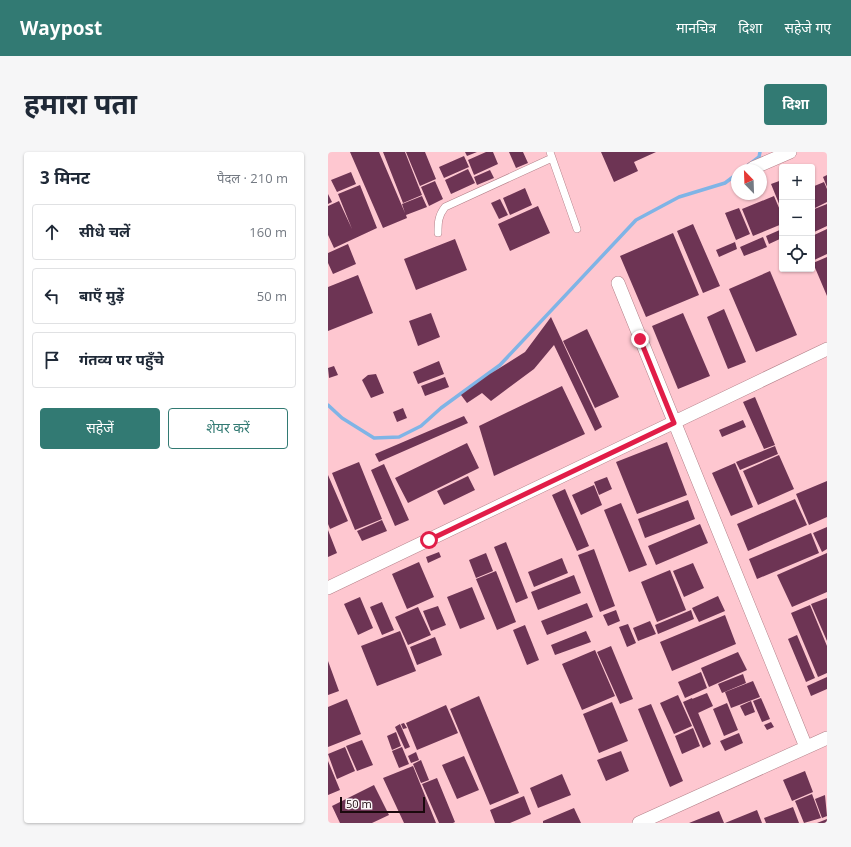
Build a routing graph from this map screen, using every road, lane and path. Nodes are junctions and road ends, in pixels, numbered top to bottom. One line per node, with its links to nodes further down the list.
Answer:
1 (790, 152): 3 (street)
2 (551, 155): 4 (lane); 5 (lane)
3 (762, 164)
4 (577, 229)
5 (438, 233)
6 (618, 283): 8 (street)
7 (827, 349): 8 (street)
8 (674, 423): 9 (street); 11 (street)
9 (328, 588)
10 (827, 738): 11 (street)
11 (806, 747): 12 (street)
12 (666, 818): 13 (street)
13 (639, 823)

